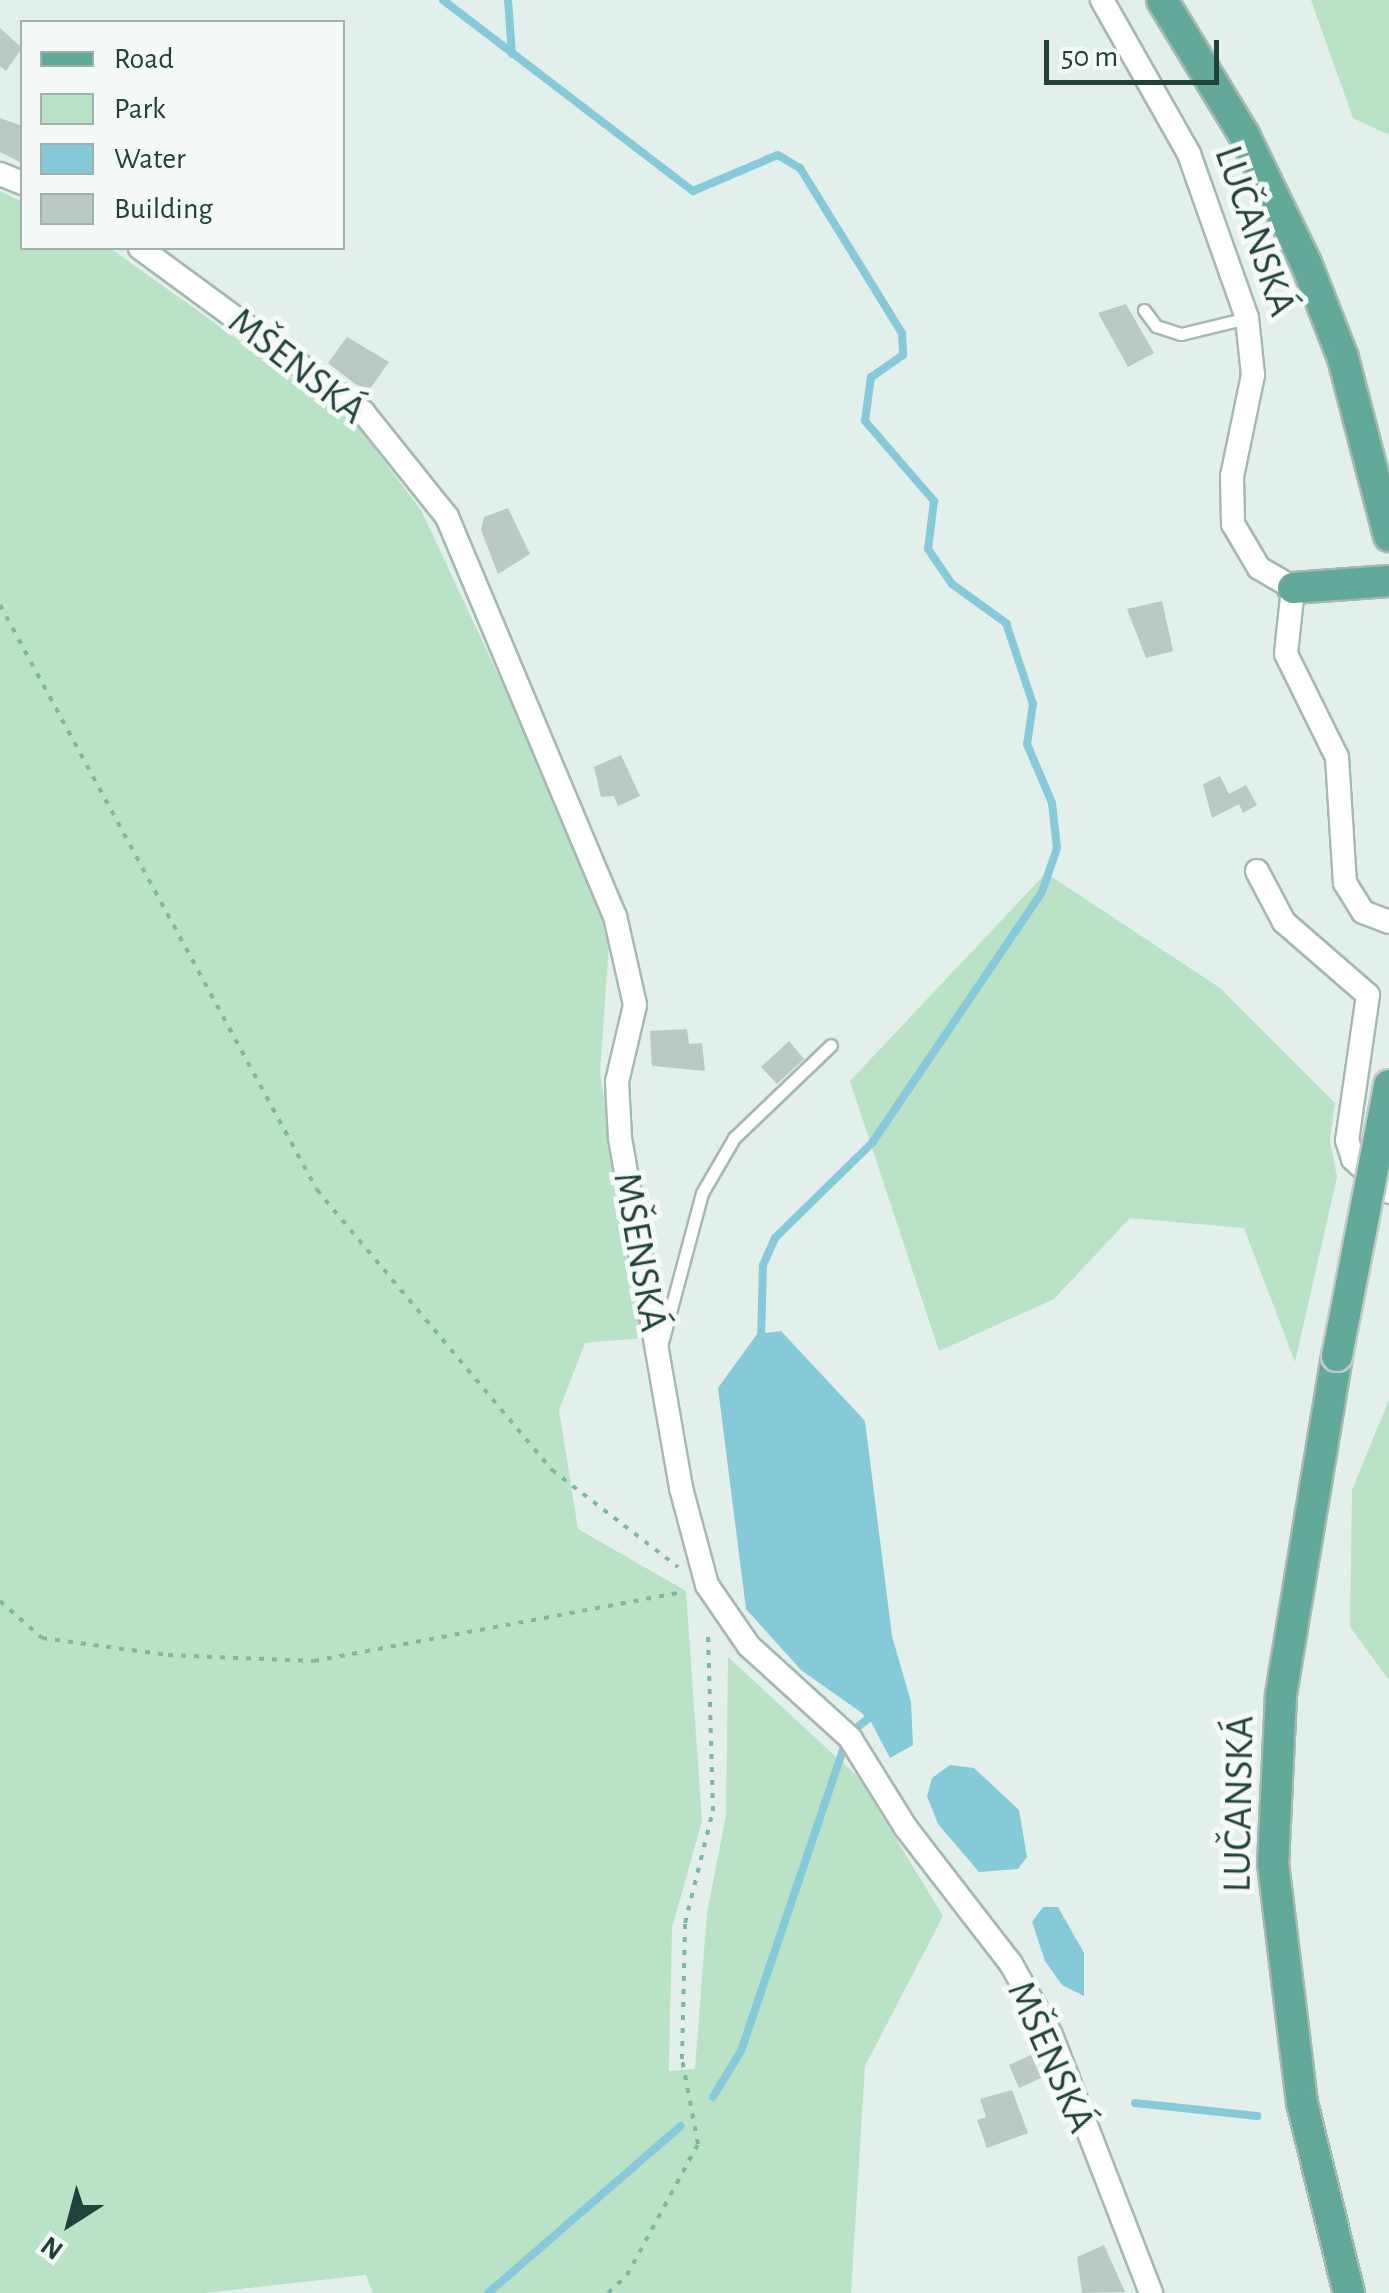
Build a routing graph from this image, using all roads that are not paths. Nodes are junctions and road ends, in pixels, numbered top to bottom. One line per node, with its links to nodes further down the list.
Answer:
1 (1102, 0): 5 (street, LUČANSKÁ)
2 (1162, 0): 6 (main road)
3 (143, 250): 14 (street, MŠENSKÁ)
4 (1144, 310): 5 (lane)
5 (1247, 318): 8 (street, LUČANSKÁ)
6 (1389, 536)
7 (1389, 581): 8 (main road)
8 (1292, 588): 10 (street)
9 (1257, 871): 13 (street)
10 (1389, 922)
11 (831, 1045): 14 (lane)
12 (1389, 1085): 16 (main road, LUČANSKÁ, bridge)
13 (1389, 1192)
14 (658, 1357): 15 (street, MŠENSKÁ)
15 (1150, 2293)
16 (1349, 2293)

